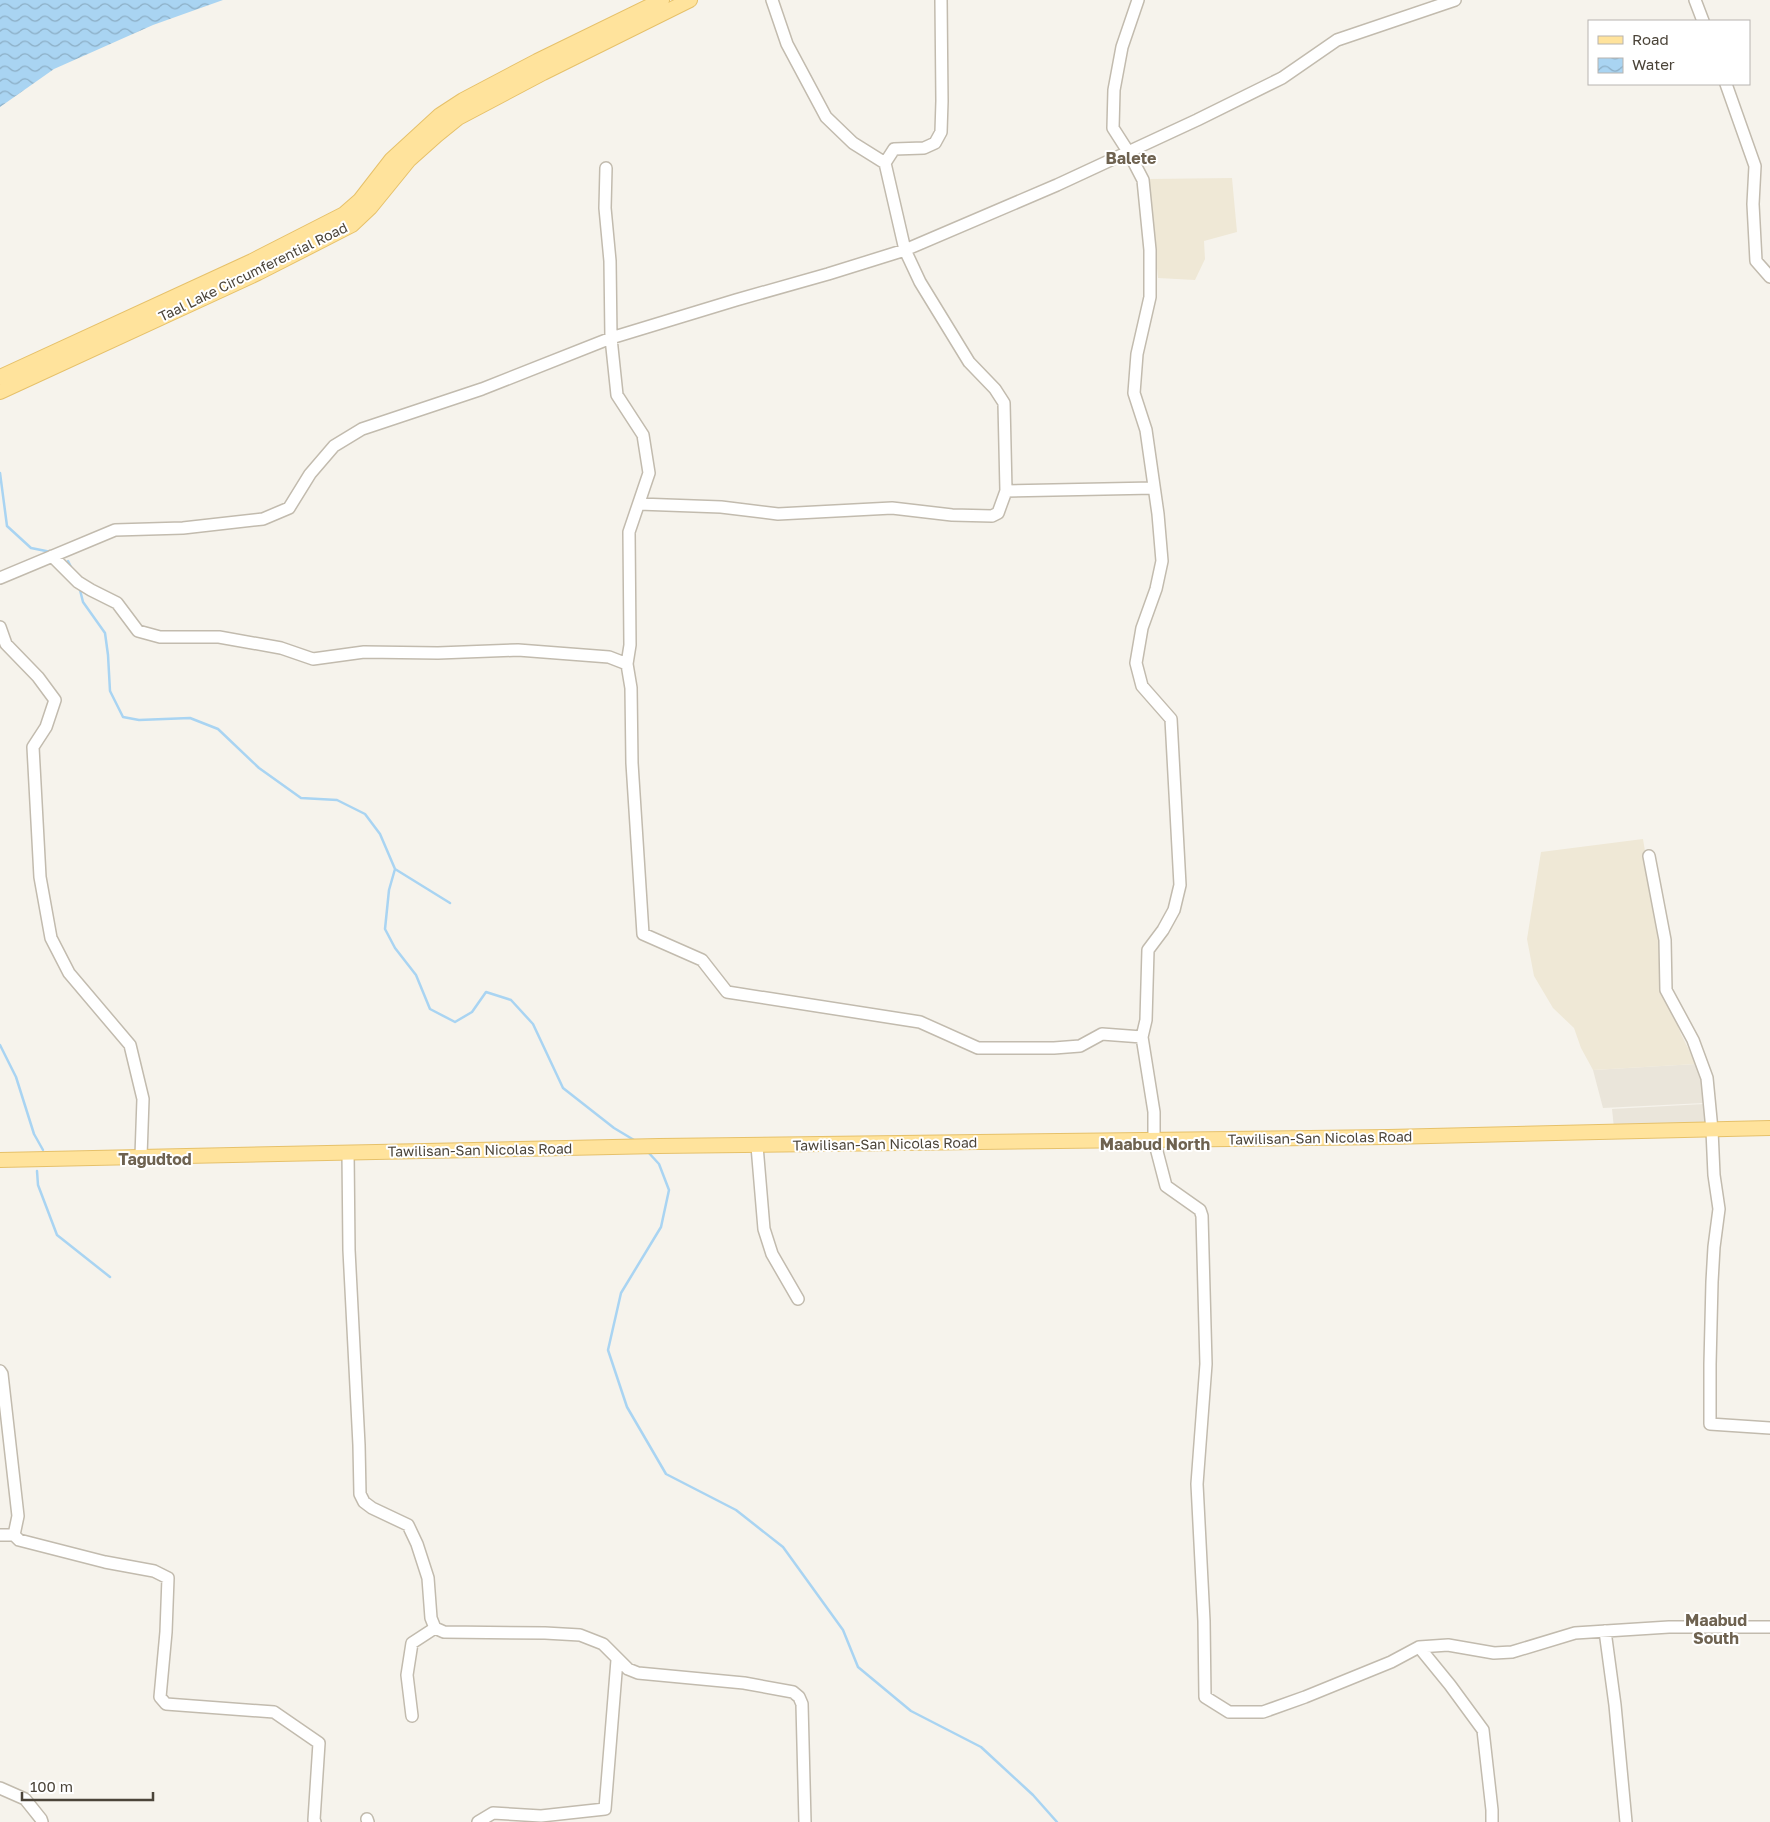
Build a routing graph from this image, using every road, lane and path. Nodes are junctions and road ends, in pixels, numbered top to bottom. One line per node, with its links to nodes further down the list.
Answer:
1 (662, 0): 16 (main road, Taal Lake Circumferential Road)
2 (690, 0): 17 (main road, Taal Lake Circumferential Road)
3 (772, 0): 11 (street)
4 (940, 0): 11 (street)
5 (1138, 0): 10 (street)
6 (1454, 0): 10 (street)
7 (1695, 0): 8 (street)
8 (1703, 20)
9 (1726, 85): 14 (street)
10 (1129, 153): 13 (street); 18 (street)
11 (885, 163): 13 (street)
12 (606, 168): 15 (street)
13 (905, 250): 15 (street); 19 (street)
14 (1770, 277)
15 (611, 338): 20 (street); 21 (street)
16 (0, 377)
17 (0, 392)
18 (1154, 488): 19 (street); 26 (street)
19 (1006, 492): 20 (street)
20 (639, 504): 24 (street)
21 (52, 556): 22 (street); 24 (street)
22 (0, 578)
23 (0, 627): 32 (street)
24 (627, 664): 26 (street)
25 (1649, 856): 28 (street)
26 (1142, 1037): 29 (street)
27 (1770, 1128): 28 (main road, Tawilisan-San Nicolas Road)
28 (1712, 1130): 29 (main road, Tawilisan-San Nicolas Road); 36 (street)
29 (1154, 1140): 30 (main road, Tawilisan-San Nicolas Road); 42 (street)
30 (757, 1146): 31 (main road, Tawilisan-San Nicolas Road); 34 (street)
31 (348, 1152): 32 (main road, Tawilisan-San Nicolas Road); 40 (street)
32 (141, 1156): 33 (main road, Tawilisan-San Nicolas Road)
33 (0, 1160)
34 (798, 1299)
35 (0, 1371): 38 (street)
36 (1770, 1428)
37 (0, 1534): 38 (street)
38 (14, 1535): 47 (street)
39 (1770, 1627): 41 (street)
40 (434, 1628): 43 (street); 44 (street)
41 (1606, 1631): 42 (street); 51 (street)
42 (1419, 1647): 50 (street)
43 (617, 1660): 48 (street); 49 (street)
44 (412, 1716)
45 (0, 1788): 46 (street)
46 (42, 1822)
47 (315, 1822)
48 (478, 1822)
49 (805, 1822)
50 (1492, 1822)
51 (1626, 1822)

